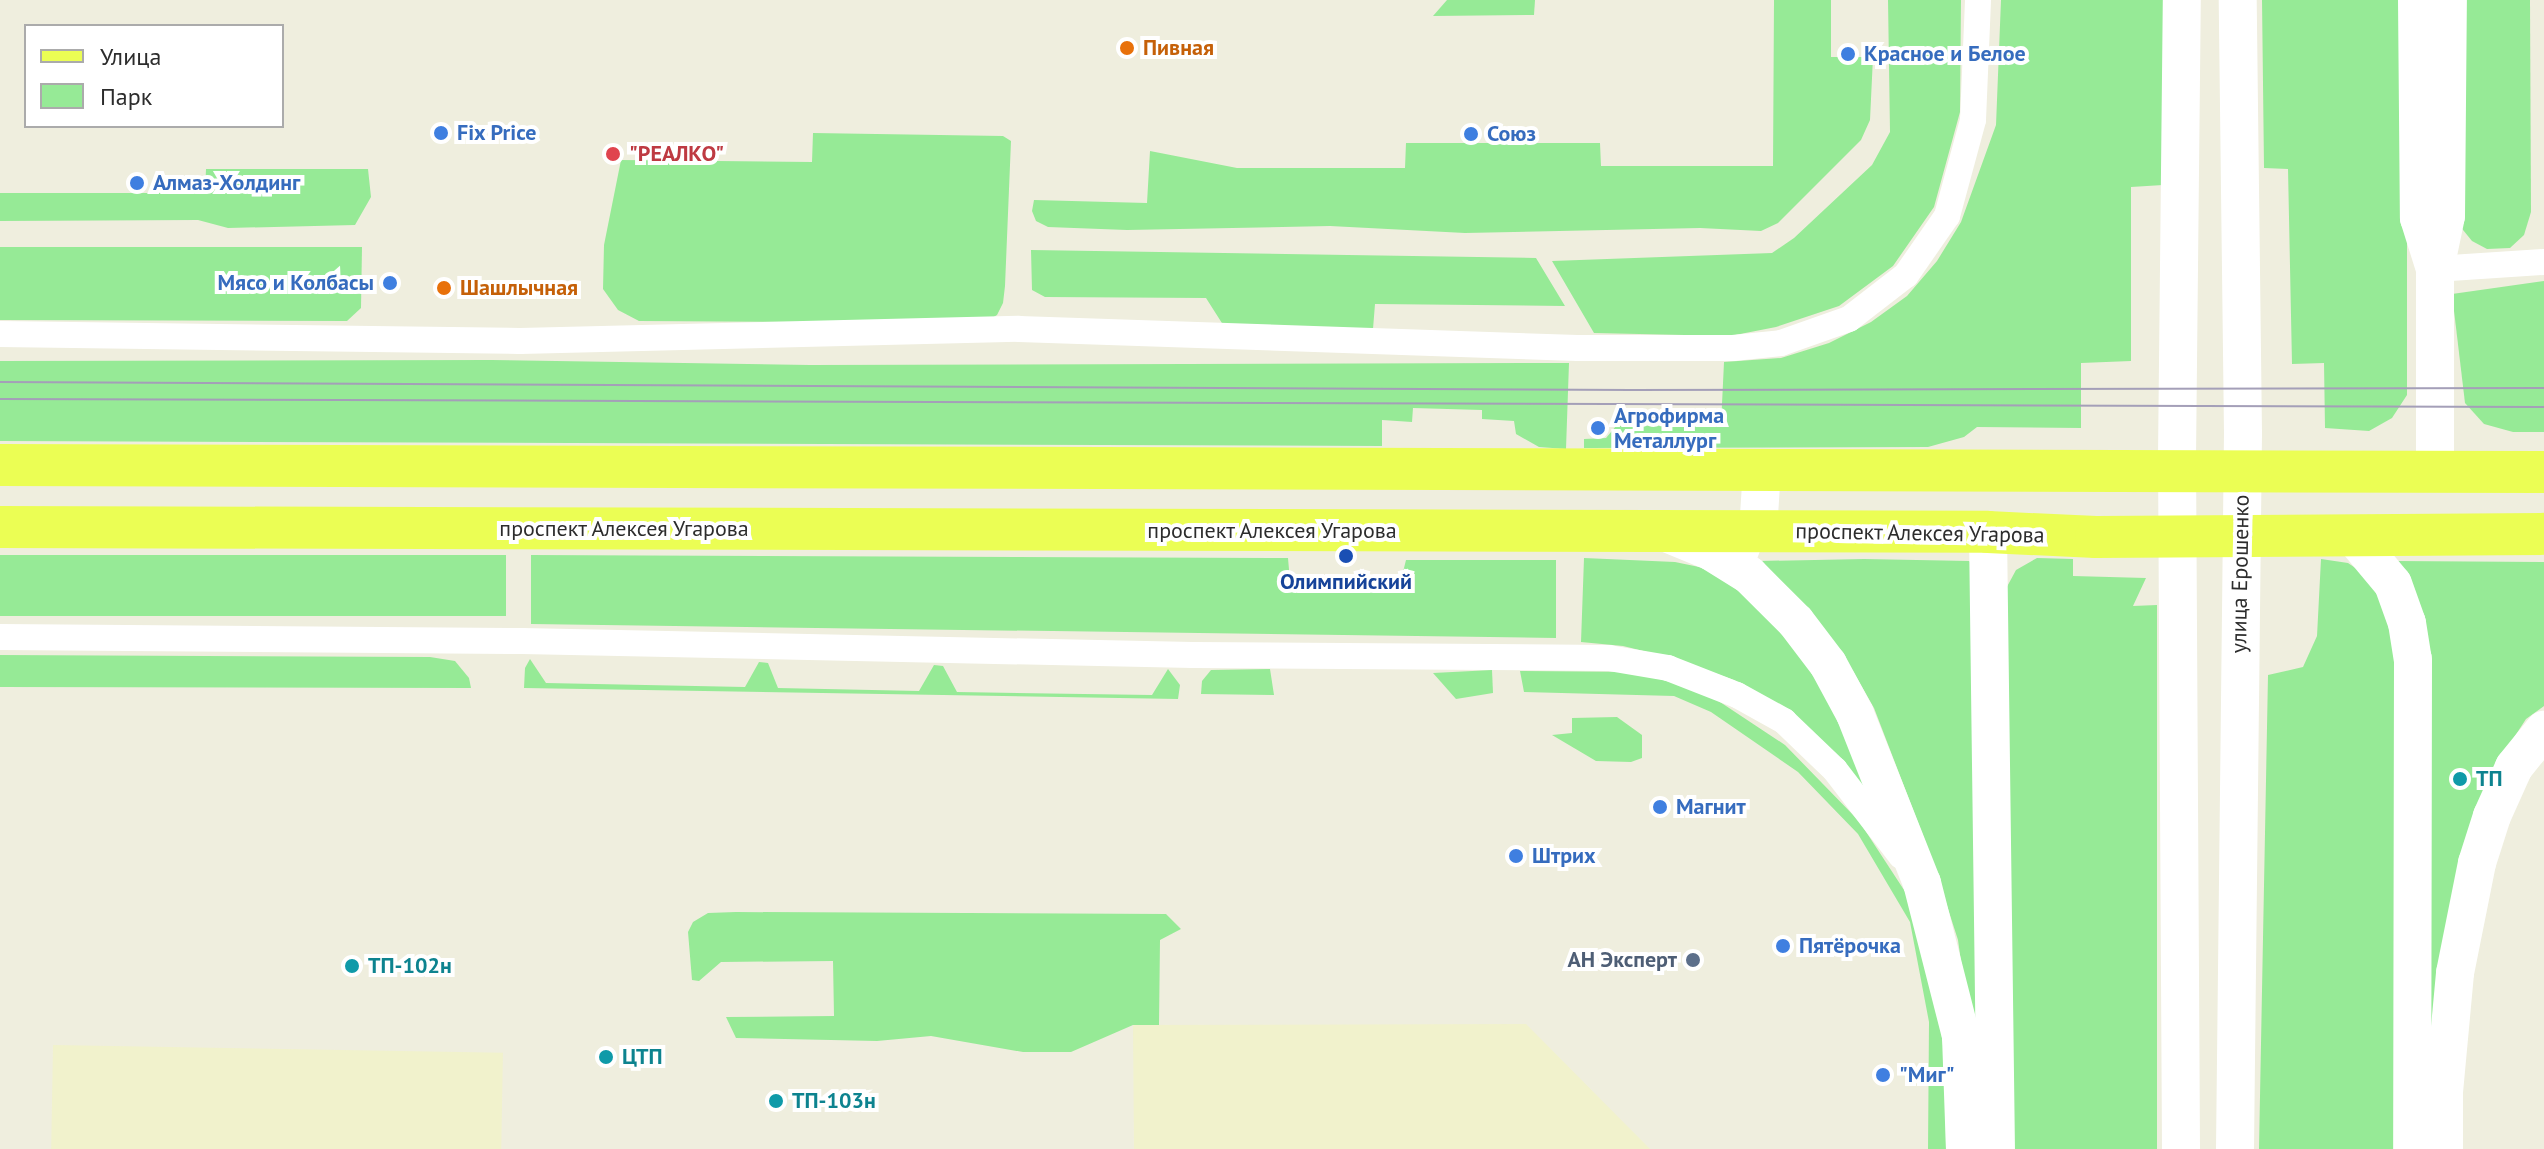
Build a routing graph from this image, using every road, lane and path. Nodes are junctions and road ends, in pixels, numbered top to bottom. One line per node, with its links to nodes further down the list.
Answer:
1 (1978, 0): 8 (street)
2 (2182, 0): 25 (main road)
3 (2238, 0): 26 (main road, улица Ерошенко)
4 (2417, 0): 7 (main road)
5 (2448, 0): 7 (main road)
6 (2544, 262): 7 (street)
7 (2435, 269): 11 (main road)
8 (0, 334)
9 (0, 465): 10 (main road)
10 (1762, 469): 11 (main road); 14 (main road)
11 (2435, 472): 12 (main road)
12 (2544, 472)
13 (0, 527): 15 (main road, проспект Алексея Угарова)
14 (1758, 531): 15 (main road, проспект Алексея Угарова); 16 (main road, проспект Алексея Угарова); 19 (main road)
15 (1664, 532): 19 (main road)
16 (1988, 532): 18 (main road, проспект Алексея Угарова); 24 (main road)
17 (2544, 534): 18 (main road, проспект Алексея Угарова)
18 (2341, 535): 27 (main road)
19 (1749, 575): 22 (main road)
20 (0, 637): 22 (street)
21 (2544, 730): 28 (main road)
22 (1922, 883): 23 (main road)
23 (1965, 1149)
24 (1996, 1149)
25 (2181, 1149)
26 (2235, 1149)
27 (2412, 1149)
28 (2444, 1149)

